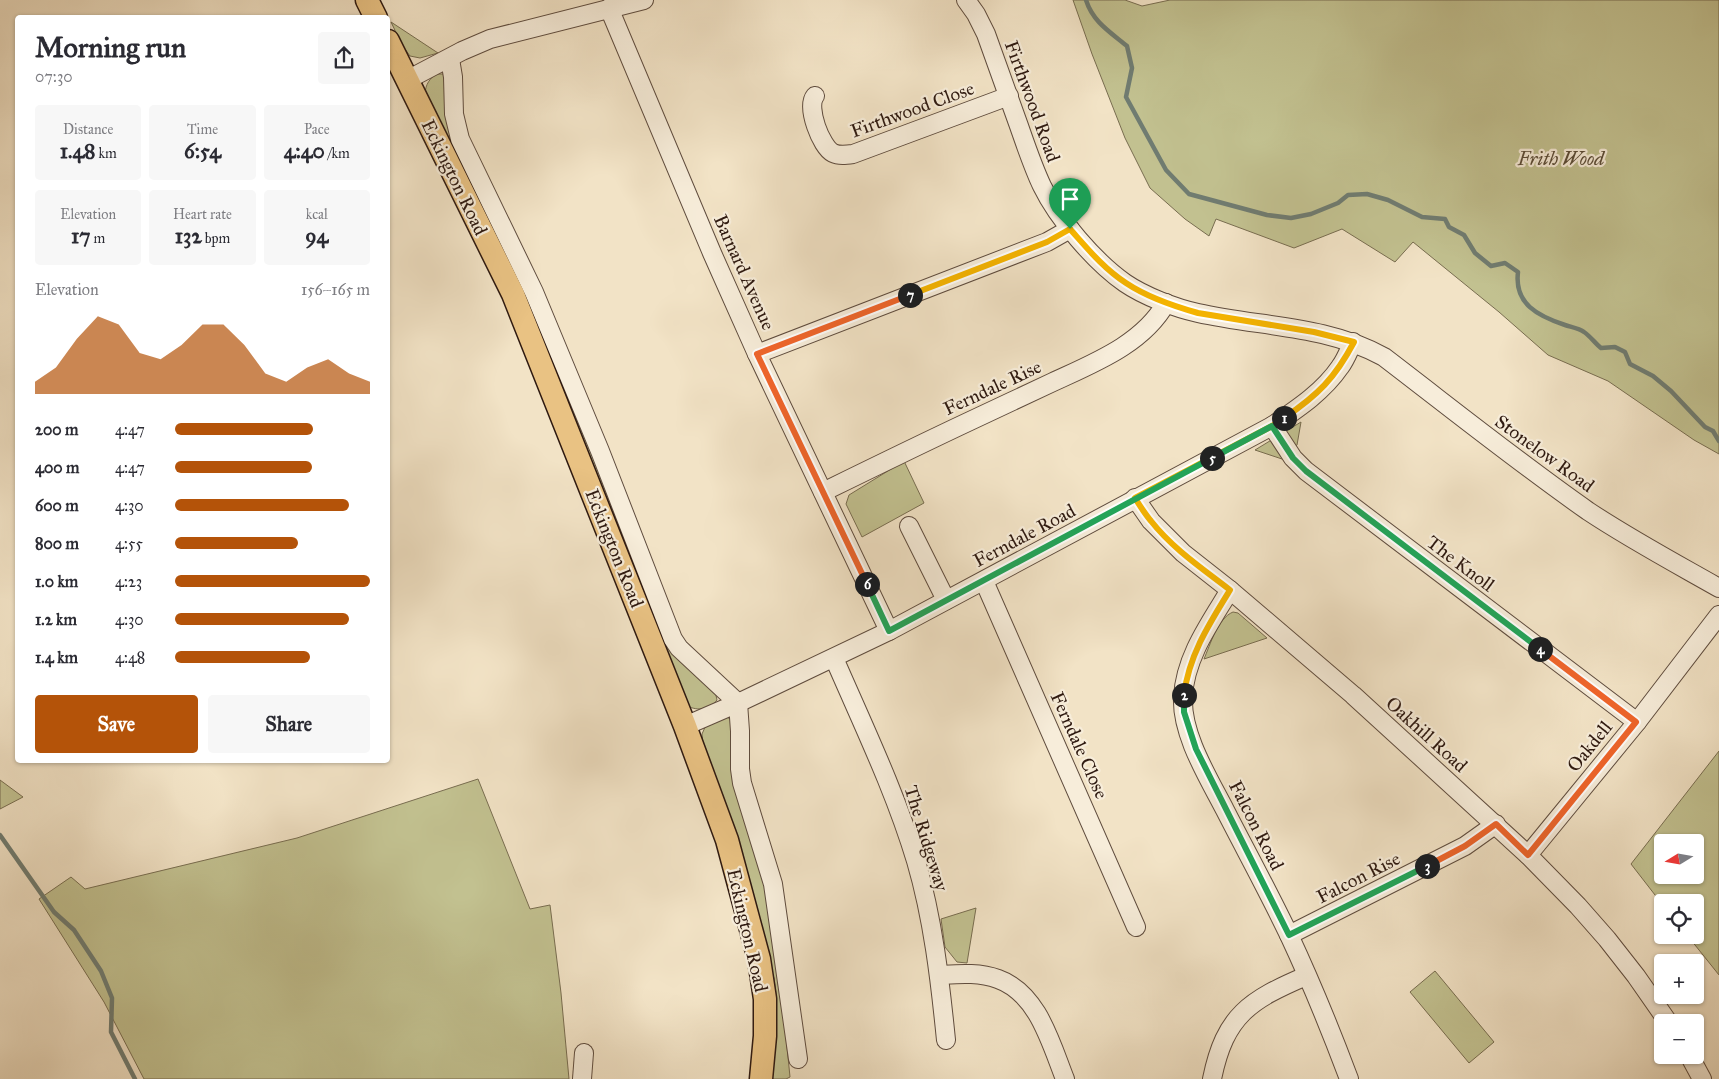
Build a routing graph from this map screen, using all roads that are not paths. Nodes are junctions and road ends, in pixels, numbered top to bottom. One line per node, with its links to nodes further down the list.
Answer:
1 (367, 0): 5 (main road)
2 (644, 0): 4 (street)
3 (966, 0): 10 (street, Firthwood Road)
4 (609, 8): 7 (street); 14 (street, Barnard Avenue)
5 (374, 15)
6 (390, 45): 8 (main road, Eckington Road)
7 (450, 59): 8 (street); 26 (street, Eckington Road)
8 (407, 80): 28 (main road, Eckington Road)
9 (815, 96): 10 (street, Firthwood Close)
10 (1008, 96): 11 (street, Firthwood Road)
11 (1070, 229): 12 (street, Firthwood Road); 14 (street)
12 (1166, 303): 13 (street, Firthwood Road); 16 (street, Ferndale Rise)
13 (1354, 342): 15 (street, Ferndale Road); 20 (street, Stonelow Road)
14 (757, 354): 16 (street, Barnard Avenue)
15 (1272, 426): 17 (street, Ferndale Road); 27 (street, The Knoll)
16 (823, 492): 24 (street, Barnard Avenue)
17 (1135, 498): 19 (street, Ferndale Road); 21 (street, Oakhill Road)
18 (909, 526): 22 (street)
19 (984, 581): 22 (street, Ferndale Road); 31 (street, Ferndale Close)
20 (1719, 588)
21 (1230, 590): 29 (street, Oakhill Road); 32 (street, Falcon Road)
22 (946, 600): 24 (street, Ferndale Road)
23 (1719, 615): 27 (street, Oakdell)
24 (889, 631): 25 (street, Ferndale Road)
25 (834, 658): 26 (street, Ferndale Road); 33 (street, The Ridgeway)
26 (738, 703): 28 (street, Ferndale Road); 38 (street, Eckington Road)
27 (1636, 722): 30 (street, Oakdell)
28 (685, 726): 41 (main road, Eckington Road)
29 (1496, 824): 30 (street, Oakhill Road); 32 (street, Falcon Rise)
30 (1528, 855): 35 (street, Oakhill Road)
31 (1136, 927)
32 (1289, 935): 34 (street, Falcon Road)
33 (940, 975): 36 (street, The Ridgeway); 42 (street)
34 (1306, 976): 43 (street); 44 (street, Falcon Road)
35 (1662, 1014)
36 (946, 1040)
37 (584, 1053): 40 (street)
38 (798, 1059)
39 (1694, 1064): 45 (street)
40 (582, 1079)
41 (761, 1079)
42 (1065, 1079)
43 (1212, 1079)
44 (1348, 1079)
45 (1702, 1079)

